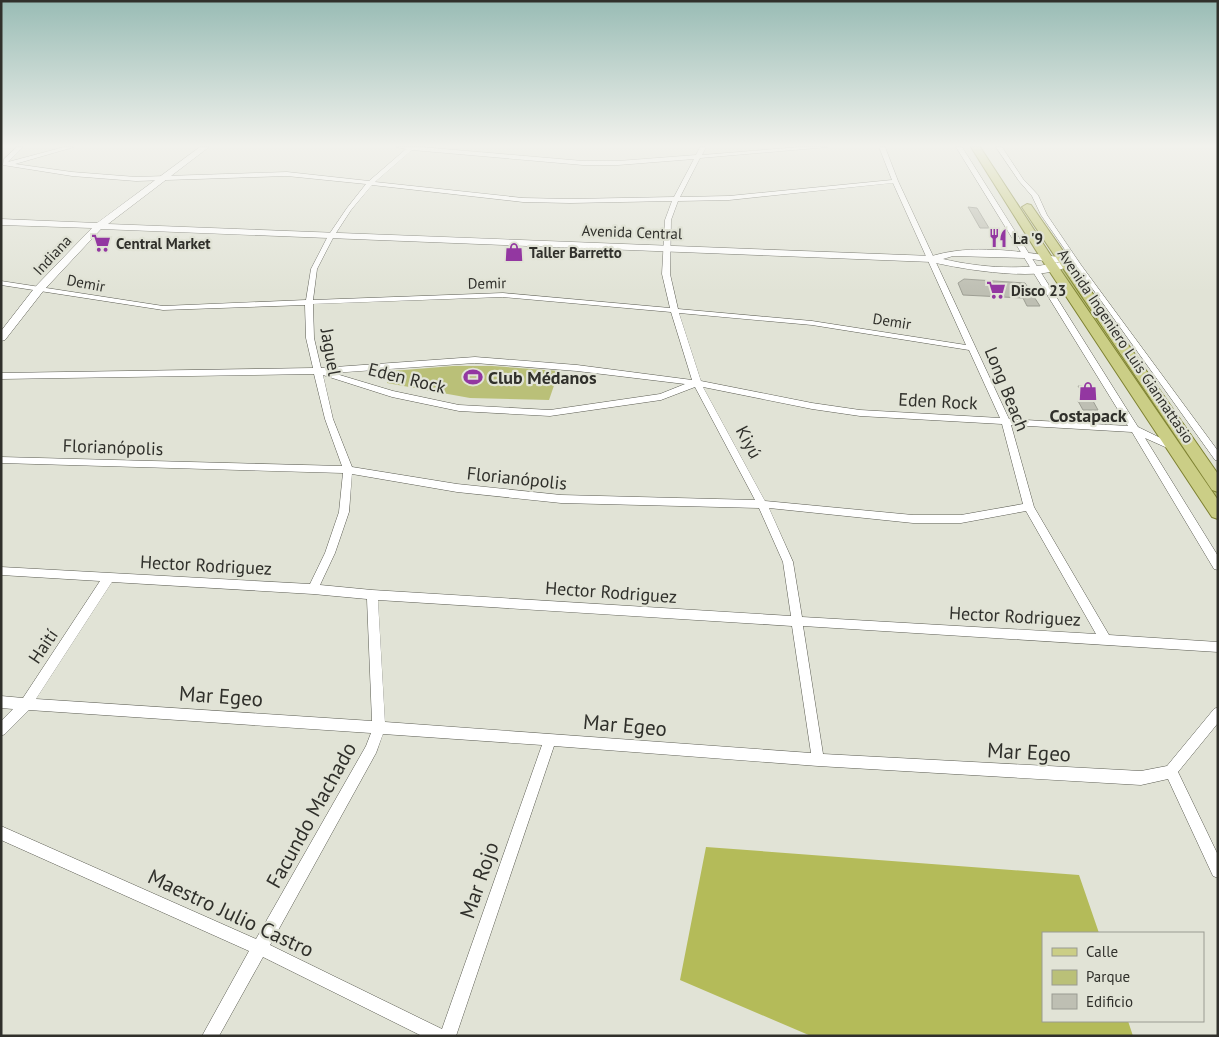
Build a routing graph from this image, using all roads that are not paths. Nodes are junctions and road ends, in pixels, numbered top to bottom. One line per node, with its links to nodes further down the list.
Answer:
1 (139, 195): 13 (street, Indiana)
2 (361, 195): 14 (street, Jaguel)
3 (484, 195): 11 (street)
4 (678, 195): 11 (street, Kiyú)
5 (754, 195): 11 (street)
6 (902, 195): 17 (street, Long Beach)
7 (989, 195): 16 (street, Avenida Ingeniero Luis Giannattasio)
8 (1007, 195): 18 (main road, Avenida Ingeniero Luis Giannattasio)
9 (1014, 195): 18 (main road, Avenida Ingeniero Luis Giannattasio)
10 (1035, 195): 19 (street, Avenida Ingeniero Luis Giannattasio)
11 (676, 199): 15 (street, Kiyú)
12 (1, 222): 13 (street, Avenida Central)
13 (99, 226): 14 (street, Avenida Central); 22 (street, Indiana)
14 (331, 236): 15 (street, Avenida Central); 23 (street, Jaguel)
15 (666, 248): 17 (street, Avenida Central); 24 (street, Kiyú)
16 (1026, 255): 17 (street, Avenida Central); 18 (street, Avenida Central); 20 (street, Avenida Ingeniero Luis Giannattasio)
17 (932, 259): 20 (street, Avenida Central); 26 (street, Long Beach)
18 (1054, 263): 19 (street, Avenida Central); 20 (street, Avenida Central); 32 (main road, Avenida Ingeniero Luis Giannattasio); 34 (main road, Avenida Ingeniero Luis Giannattasio)
19 (1079, 266): 33 (street, Avenida Ingeniero Luis Giannattasio)
20 (1035, 270): 31 (street, Avenida Ingeniero Luis Giannattasio)
21 (1, 283): 22 (street, Demir)
22 (40, 288): 23 (street, Demir); 25 (street, Indiana)
23 (309, 303): 24 (street, Demir); 27 (street, Jaguel)
24 (674, 309): 26 (street, Demir); 29 (street, Kiyú)
25 (1, 338)
26 (973, 348): 30 (street, Long Beach)
27 (317, 371): 28 (street, Eden Rock); 29 (street, Eden Rock); 29 (street, Eden Rock); 37 (street, Jaguel)
28 (1, 376)
29 (697, 383): 30 (street, Eden Rock); 39 (street, Kiyú)
30 (1005, 420): 31 (street, Eden Rock); 40 (street, Long Beach)
31 (1135, 429): 32 (street, Eden Rock); 42 (street, Avenida Ingeniero Luis Giannattasio)
32 (1176, 449): 41 (main road, Avenida Ingeniero Luis Giannattasio)
33 (1218, 458)
34 (1199, 459): 36 (street); 38 (main road, Avenida Ingeniero Luis Giannattasio)
35 (1, 460): 37 (street, Florianópolis)
36 (1218, 462)
37 (348, 470): 39 (street, Florianópolis); 45 (street, Jaguel)
38 (1218, 486)
39 (762, 504): 40 (street, Florianópolis); 47 (street, Kiyú)
40 (1029, 507): 48 (street, Long Beach)
41 (1218, 513)
42 (1218, 566)
43 (1, 571): 44 (street, Hector Rodriguez)
44 (109, 577): 45 (street, Hector Rodriguez); 51 (street, Haití)
45 (313, 589): 46 (street, Hector Rodriguez)
46 (372, 595): 47 (street, Hector Rodriguez); 53 (street, Facundo Machado)
47 (798, 621): 48 (street, Hector Rodriguez); 56 (street, Kiyú)
48 (1105, 639): 49 (street, Hector Rodriguez)
49 (1218, 647)
50 (1, 702): 51 (street, Mar Egeo)
51 (26, 704): 53 (street, Mar Egeo); 54 (street, Haití)
52 (1218, 713): 57 (street)
53 (379, 727): 55 (street, Mar Egeo); 60 (street, Facundo Machado)
54 (1, 730)
55 (550, 739): 56 (street, Mar Egeo); 63 (street, Mar Rojo)
56 (818, 760): 57 (street, Mar Egeo)
57 (1171, 771): 59 (street)
58 (1, 833): 60 (street, Maestro Julio Castro)
59 (1218, 871)
60 (260, 948): 61 (street, Facundo Machado); 62 (street, Maestro Julio Castro)
61 (210, 1036)
62 (440, 1036)
63 (448, 1036)

